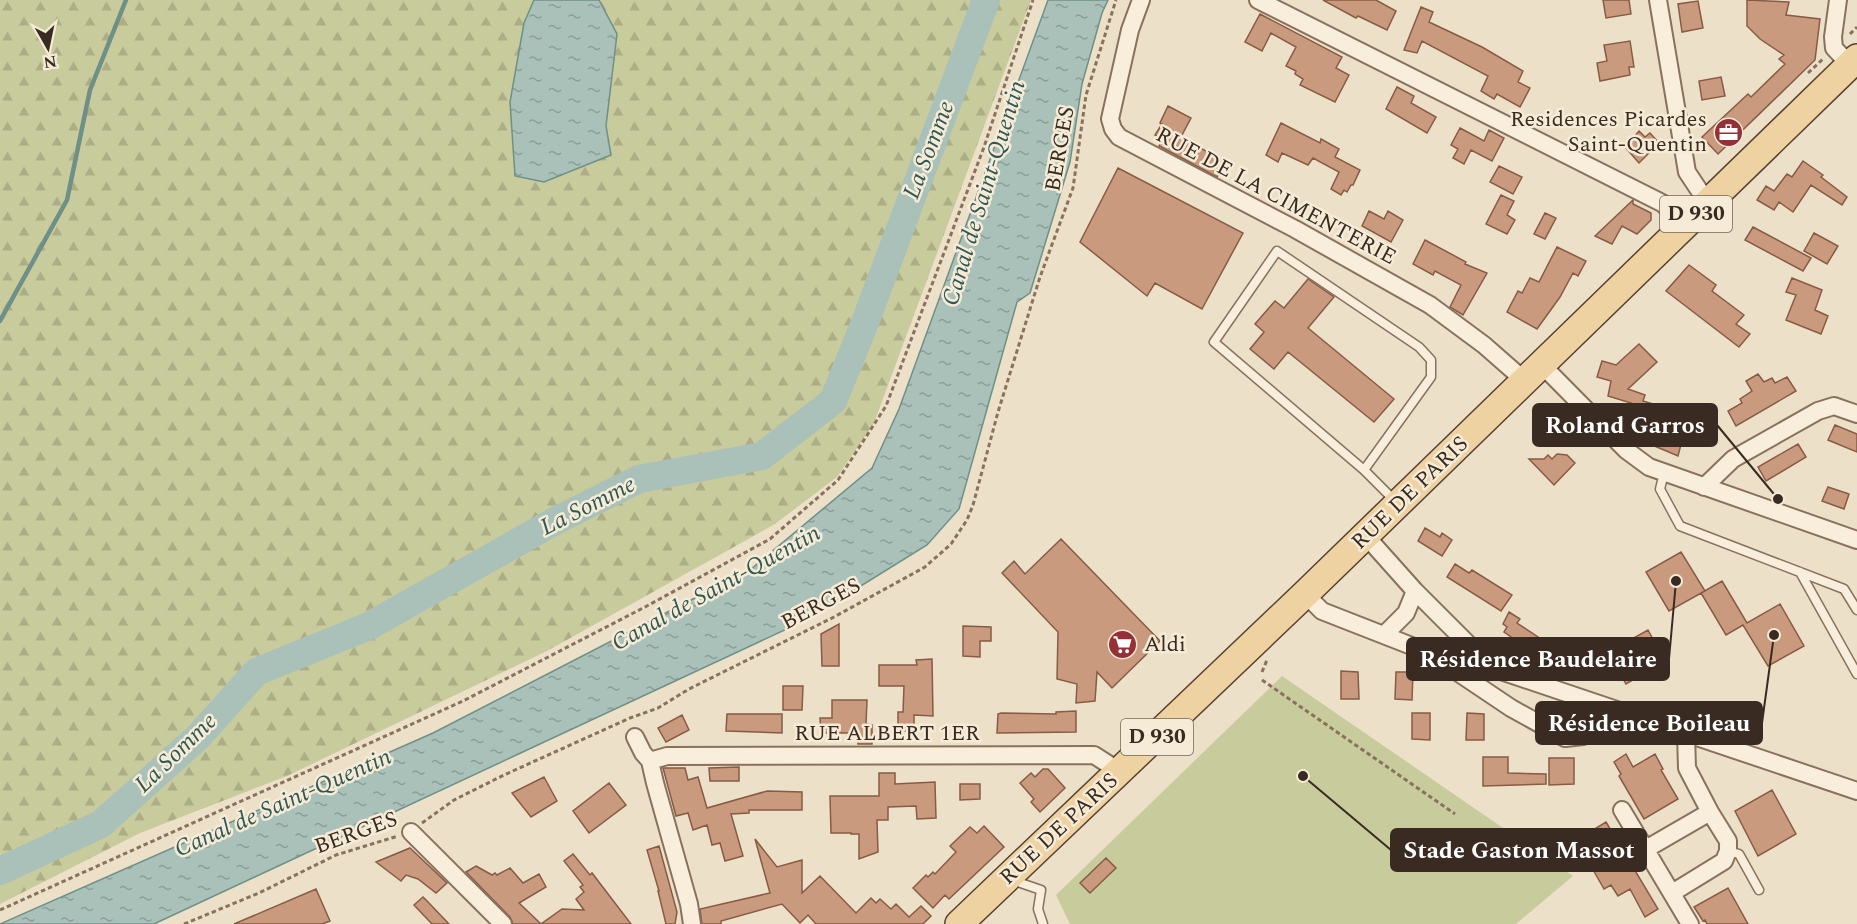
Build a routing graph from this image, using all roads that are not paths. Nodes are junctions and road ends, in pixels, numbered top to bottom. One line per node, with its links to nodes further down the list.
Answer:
1 (1141, 0): 8 (street, RUE DE LA CIMENTERIE)
2 (1258, 0): 7 (street)
3 (1658, 0): 6 (street)
4 (1838, 0): 5 (street)
5 (1854, 62): 6 (main road, RUE DE PARIS / D 930)
6 (1710, 201): 7 (main road, RUE DE PARIS / D 930)
7 (1686, 224): 8 (main road, RUE DE PARIS / D 930)
8 (1534, 373): 11 (street, RUE DE LA CIMENTERIE); 13 (main road, RUE DE PARIS / D 930)
9 (1857, 414): 12 (street)
10 (1364, 470): 10 (lane); 13 (lane)
11 (1664, 473): 12 (street, RUE DE LA CIMENTERIE); 16 (lane)
12 (1704, 487): 15 (street, RUE DE LA CIMENTERIE)
13 (1398, 503): 14 (main road, RUE DE PARIS / D 930)
14 (1365, 535): 17 (street); 18 (main road, RUE DE PARIS / D 930)
15 (1857, 540)
16 (1800, 572): 19 (lane); 23 (lane)
17 (1415, 591): 20 (street); 22 (street)
18 (1305, 594): 20 (street); 28 (main road, RUE DE PARIS / D 930)
19 (1857, 610)
20 (1384, 635): 21 (street)
21 (1428, 652): 22 (street); 24 (street)
22 (1491, 668): 24 (street)
23 (1857, 674)
24 (1604, 706): 25 (street)
25 (1686, 733): 29 (street); 31 (street)
26 (635, 737): 27 (street)
27 (650, 760): 28 (street, RUE ALBERT 1ER); 39 (street)
28 (1117, 775): 35 (main road, RUE DE PARIS / D 930)
29 (1857, 791)
30 (1622, 810): 33 (street)
31 (1710, 812): 33 (street); 34 (street)
32 (411, 832): 38 (street)
33 (1646, 849): 37 (street)
34 (1728, 851): 36 (lane); 37 (street)
35 (1007, 877): 40 (main road, RUE DE PARIS / D 930); 41 (lane)
36 (1759, 890)
37 (1672, 893): 42 (street)
38 (503, 924)
39 (692, 924)
40 (959, 924)
41 (1043, 924)
42 (1690, 924)

